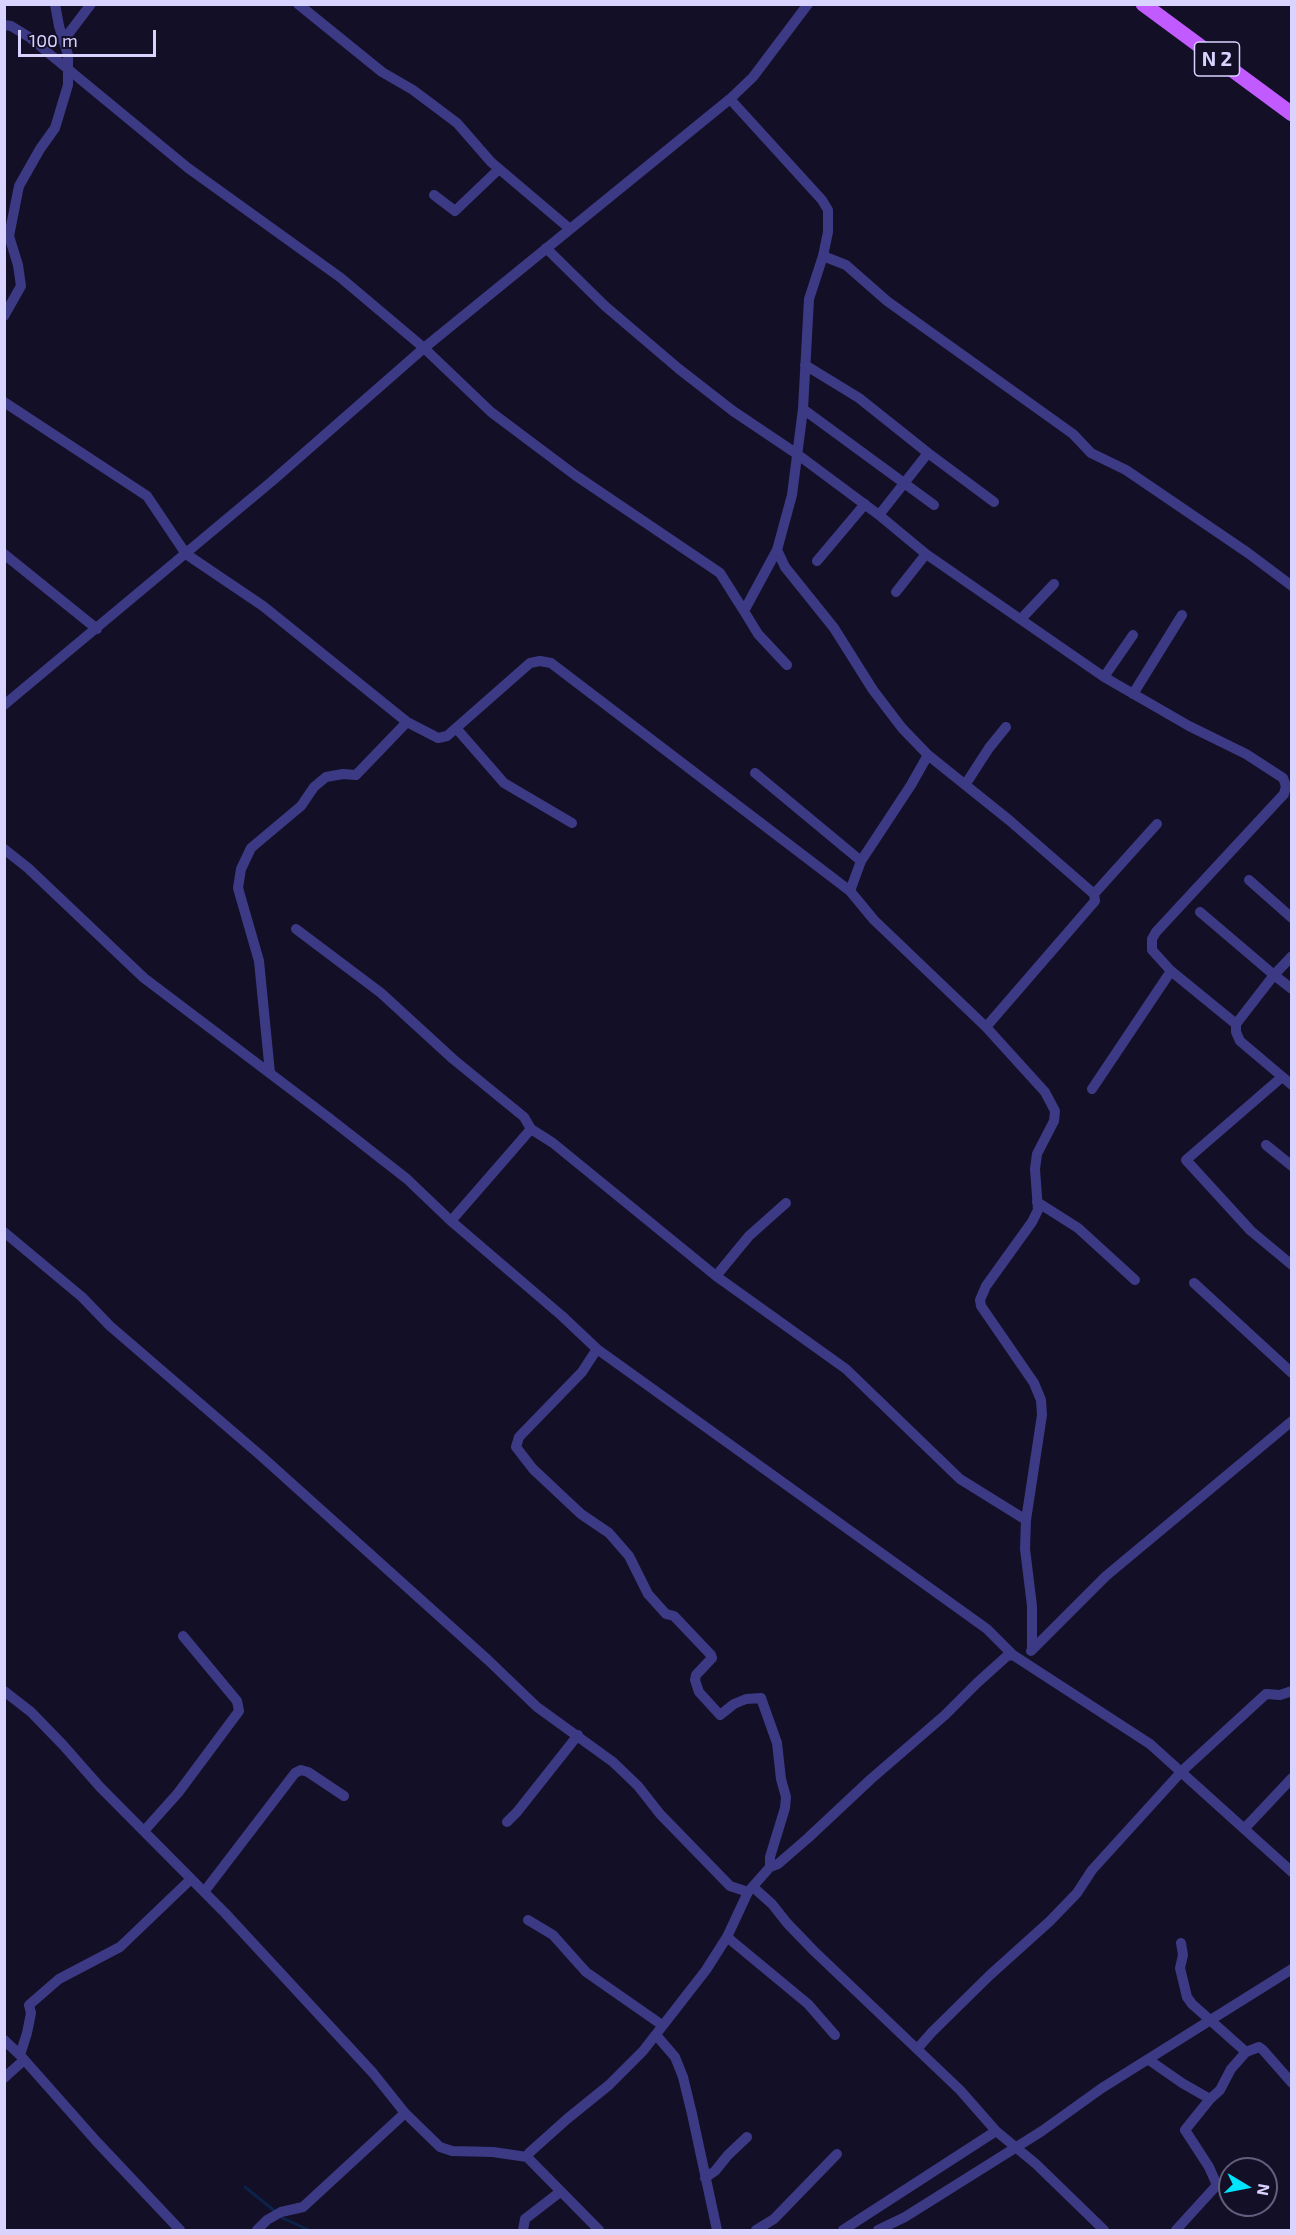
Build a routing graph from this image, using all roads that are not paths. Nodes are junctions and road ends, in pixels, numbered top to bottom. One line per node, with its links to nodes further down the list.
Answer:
1 (55, 4): 7 (street)
2 (91, 4): 7 (street)
3 (297, 4): 11 (street)
4 (808, 4): 9 (street)
5 (1143, 4): 10 (main road, N 2)
6 (4, 25): 8 (street)
7 (63, 41): 8 (street)
8 (68, 68): 16 (street); 17 (street)
9 (730, 99): 13 (street); 15 (street)
10 (1292, 114)
11 (499, 169): 12 (street); 13 (street)
12 (434, 195)
13 (570, 229): 14 (street)
14 (546, 248): 17 (street); 22 (street)
15 (823, 256): 18 (street); 34 (street)
16 (4, 316)
17 (424, 348): 30 (street); 36 (street)
18 (805, 365): 20 (street); 21 (street)
19 (4, 402): 30 (street)
20 (803, 409): 22 (street); 23 (street)
21 (928, 453): 23 (street); 24 (street)
22 (797, 454): 25 (street); 28 (street)
23 (904, 483): 26 (street); 27 (street)
24 (994, 502)
25 (865, 504): 27 (street); 32 (street)
26 (934, 505)
27 (879, 515): 31 (street)
28 (777, 550): 36 (street); 48 (street)
29 (4, 554): 39 (street)
30 (186, 554): 39 (street); 45 (street)
31 (926, 554): 35 (street); 38 (street)
32 (818, 561)
33 (1054, 584): 38 (street)
34 (1292, 586)
35 (896, 592)
36 (744, 611): 41 (street)
37 (1182, 615): 43 (street)
38 (1021, 619): 42 (street)
39 (97, 629): 44 (street)
40 (1133, 635): 42 (street)
41 (787, 665)
42 (1104, 677): 43 (street)
43 (1132, 694): 62 (street)
44 (4, 705)
45 (407, 722): 47 (street); 67 (street)
46 (1006, 727): 50 (street)
47 (456, 728): 51 (street); 56 (street)
48 (928, 755): 50 (street); 54 (street)
49 (755, 772): 54 (street)
50 (965, 785): 57 (street)
51 (573, 823)
52 (1157, 824): 57 (street)
53 (4, 849): 67 (street)
54 (861, 861): 56 (street)
55 (1249, 880): 59 (street)
56 (850, 891): 66 (street)
57 (1094, 894): 66 (street)
58 (1200, 912): 63 (street)
59 (1292, 918)
60 (296, 929): 71 (street)
61 (1292, 956): 63 (street)
62 (1171, 971): 65 (street); 70 (street)
63 (1274, 975): 64 (street); 65 (street)
64 (1292, 989)
65 (1236, 1024): 68 (street)
66 (986, 1027): 74 (street)
67 (270, 1073): 76 (street)
68 (1282, 1077): 69 (street); 78 (street)
69 (1292, 1085)
70 (1092, 1089)
71 (531, 1129): 76 (street); 79 (street)
72 (1266, 1145): 73 (street)
73 (1292, 1166)
74 (1037, 1202): 80 (street); 85 (street)
75 (786, 1203): 79 (street)
76 (452, 1221): 82 (street)
77 (4, 1232): 91 (street)
78 (1292, 1265)
79 (716, 1276): 85 (street)
80 (1135, 1280)
81 (1194, 1282): 83 (street)
82 (597, 1349): 88 (street); 98 (street)
83 (1292, 1373)
84 (1292, 1421): 87 (street)
85 (1026, 1520): 87 (street)
86 (183, 1636): 97 (street)
87 (1032, 1649): 88 (street)
88 (1018, 1657): 92 (street); 98 (street)
89 (4, 1691): 97 (street)
90 (1292, 1691): 92 (street)
91 (578, 1735): 95 (street); 101 (street)
92 (1182, 1771): 96 (street); 112 (street)
93 (1292, 1778): 96 (street)
94 (344, 1796): 102 (street)
95 (507, 1822)
96 (1245, 1828): 99 (street)
97 (144, 1831): 100 (street)
98 (770, 1867): 101 (street)
99 (1292, 1872)
100 (190, 1880): 102 (street); 114 (street)
101 (754, 1886): 104 (street); 112 (street)
102 (204, 1892): 119 (street)
103 (528, 1920): 108 (street)
104 (727, 1937): 108 (street); 109 (street)
105 (1181, 1943): 107 (street)
106 (1292, 1969): 107 (street)
107 (1209, 2020): 113 (street); 115 (street)
108 (662, 2025): 110 (street)
109 (835, 2035)
110 (656, 2036): 124 (street); 125 (street)
111 (4, 2040): 114 (street)
112 (917, 2049): 120 (street)
113 (1246, 2052): 117 (street); 118 (street)
114 (22, 2057): 116 (street); 127 (street)
115 (1149, 2060): 118 (street); 122 (street)
116 (4, 2078)
117 (1292, 2083)
118 (1210, 2099): 136 (street)
119 (405, 2113): 124 (street); 128 (street)
120 (996, 2131): 122 (street); 133 (street)
121 (747, 2137): 125 (street)
122 (1016, 2147): 134 (street); 135 (street)
123 (837, 2154): 132 (street)
124 (527, 2157): 126 (street)
125 (705, 2178): 131 (street)
126 (560, 2192): 129 (street); 130 (street)
127 (180, 2230)
128 (257, 2230)
129 (523, 2230)
130 (598, 2230)
131 (717, 2230)
132 (756, 2230)
133 (843, 2230)
134 (878, 2230)
135 (1104, 2230)
136 (1176, 2230)

